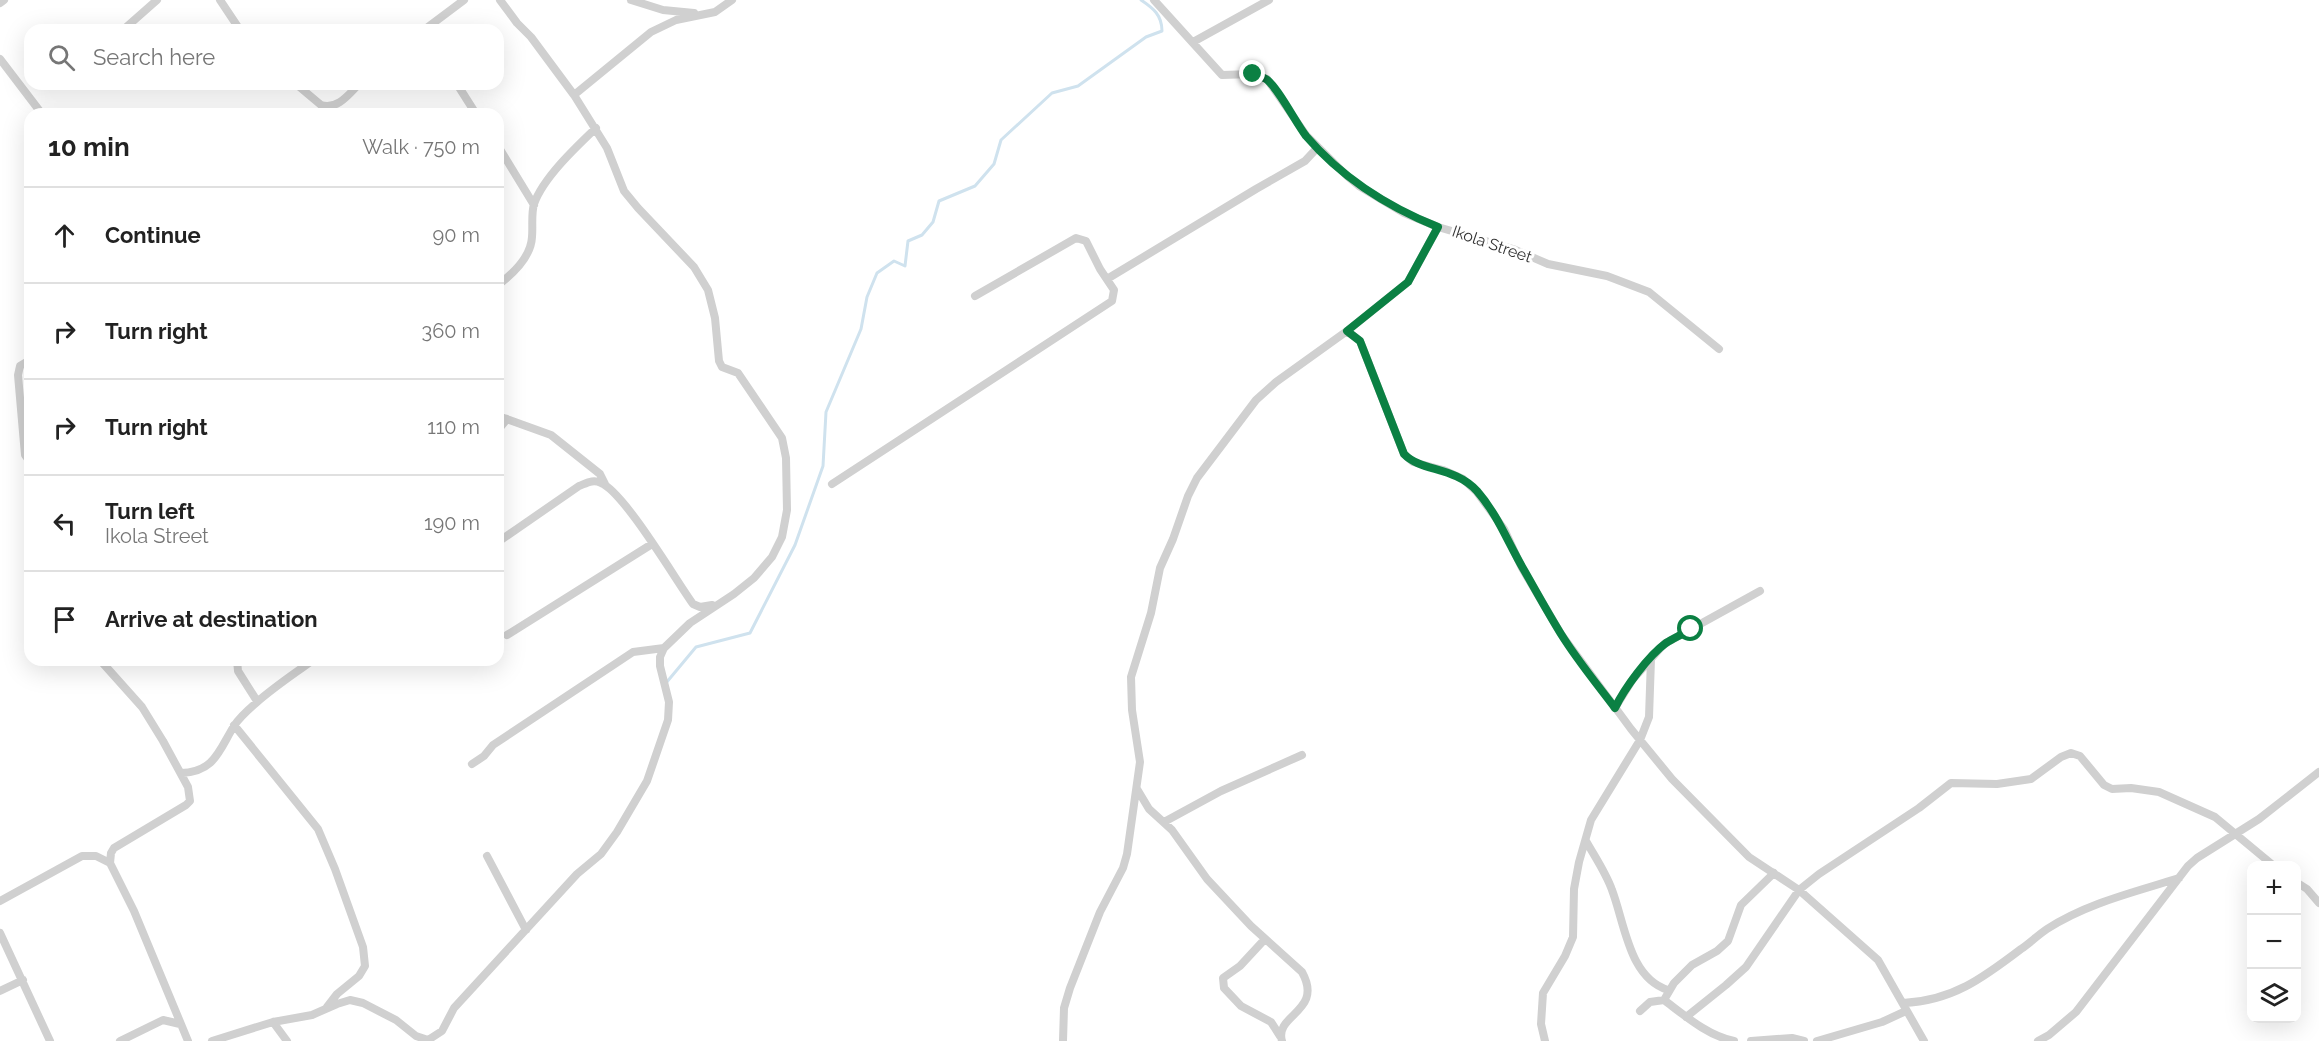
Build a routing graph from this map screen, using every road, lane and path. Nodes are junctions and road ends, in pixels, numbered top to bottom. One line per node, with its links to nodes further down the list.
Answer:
1 (4, 0): 10 (street)
2 (157, 0): 12 (street)
3 (220, 0): 13 (street)
4 (464, 0): 14 (street)
5 (500, 0): 20 (street)
6 (631, 0): 11 (street)
7 (732, 0): 11 (street)
8 (1154, 0): 15 (street, Ikola Street)
9 (1269, 0): 15 (street)
10 (0, 3)
11 (703, 14): 20 (street)
12 (130, 24)
13 (236, 24)
14 (432, 24)
15 (1193, 42): 24 (street, Ikola Street)
16 (0, 59): 21 (street)
17 (303, 90): 18 (street)
18 (352, 90)
19 (461, 90): 22 (street)
20 (574, 95): 23 (street)
21 (37, 108)
22 (472, 108)
23 (596, 128): 26 (street); 43 (street)
24 (1318, 147): 27 (street, Ikola Street); 28 (street)
25 (504, 156): 26 (street)
26 (534, 205): 29 (street)
27 (1438, 227): 31 (street); 32 (street, Ikola Street)
28 (1107, 279): 30 (street); 39 (street)
29 (504, 280)
30 (975, 296)
31 (1347, 331): 51 (street); 58 (street)
32 (1719, 349)
33 (24, 364): 37 (street)
34 (504, 418): 35 (street)
35 (507, 419): 36 (street); 38 (street)
36 (504, 423)
37 (24, 444)
38 (604, 484): 40 (street); 41 (street)
39 (832, 484)
40 (504, 538)
41 (652, 544): 43 (street); 44 (street)
42 (1760, 591): 46 (street)
43 (716, 605): 45 (street)
44 (507, 635)
45 (664, 648): 55 (street); 71 (street)
46 (1651, 659): 51 (street); 53 (street)
47 (105, 666): 57 (street)
48 (238, 666): 50 (street)
49 (305, 666): 50 (street)
50 (257, 702): 52 (street)
51 (1615, 708): 53 (street)
52 (234, 725): 57 (street); 80 (street)
53 (1640, 740): 61 (street); 65 (street)
54 (1302, 755): 59 (street)
55 (472, 764)
56 (2319, 772): 60 (street)
57 (181, 773): 64 (street)
58 (1137, 789): 59 (street); 93 (street)
59 (1164, 822): 73 (street)
60 (2236, 833): 63 (street); 66 (street); 68 (street)
61 (1586, 841): 75 (street); 94 (street)
62 (487, 856): 71 (street)
63 (2268, 861)
64 (110, 863): 69 (street); 78 (street)
65 (1774, 873): 68 (street); 75 (street)
66 (2180, 878): 79 (street); 100 (street)
67 (2301, 885): 70 (street)
68 (1799, 890): 79 (street); 82 (street)
69 (0, 901)
70 (2319, 903)
71 (526, 930): 80 (street)
72 (0, 933): 74 (street)
73 (1265, 939): 86 (street); 86 (street)
74 (23, 980): 76 (street); 88 (street)
75 (1668, 990): 77 (street)
76 (0, 991)
77 (1664, 1000): 81 (street); 82 (street)
78 (172, 1004): 83 (street); 85 (street)
79 (1904, 1007): 98 (street); 99 (street)
80 (324, 1011): 84 (street)
81 (1640, 1011)
82 (1686, 1017): 95 (street)
83 (163, 1020): 85 (street); 89 (street)
84 (273, 1022): 91 (street); 92 (street)
85 (180, 1024): 90 (street)
86 (1281, 1038)
87 (1794, 1040): 96 (street); 97 (street)
88 (50, 1041)
89 (120, 1041)
90 (188, 1041)
91 (212, 1041)
92 (287, 1041)
93 (1063, 1041)
94 (1545, 1041)
95 (1734, 1041)
96 (1751, 1041)
97 (1804, 1041)
98 (1817, 1041)
99 (1924, 1041)
100 (2038, 1041)

